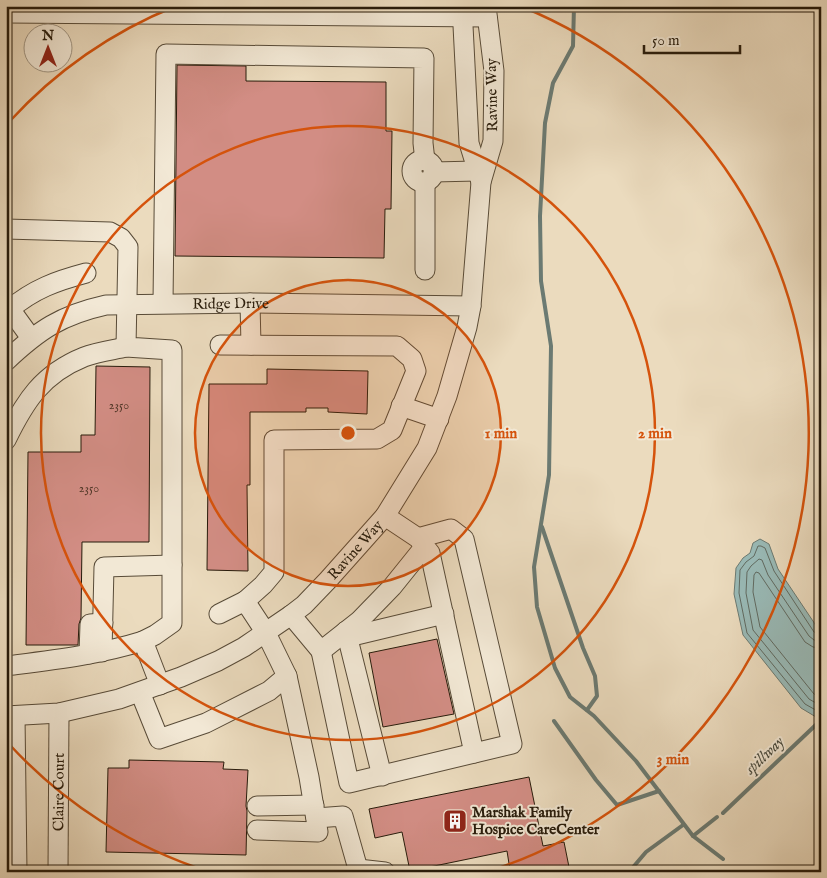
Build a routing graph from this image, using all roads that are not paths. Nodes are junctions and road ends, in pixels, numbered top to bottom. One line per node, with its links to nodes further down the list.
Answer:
1 (407, 11): 2 (street); 4 (street)
2 (463, 12): 3 (street); 6 (street, Ravine Way)
3 (487, 12): 6 (street, Ravine Way)
4 (6, 13)
5 (428, 172): 6 (street); 8 (street); 10 (street)
6 (479, 176): 13 (street, Ravine Way)
7 (6, 229): 12 (street)
8 (425, 270)
9 (86, 273): 14 (street)
10 (163, 303): 11 (street, Ridge Drive); 12 (street, Ridge Drive)
11 (250, 303): 13 (street, Ridge Drive); 17 (street)
12 (128, 304): 15 (street, Ridge Drive); 18 (street)
13 (471, 306): 21 (street, Ravine Way)
14 (8, 309): 15 (street)
15 (31, 338): 19 (street, Ridge Drive)
16 (220, 345): 17 (street)
17 (251, 345): 20 (street)
18 (126, 348): 22 (street); 25 (street)
19 (6, 361)
20 (401, 406): 21 (street); 26 (street)
21 (439, 419): 23 (street, Ravine Way)
22 (6, 440)
23 (385, 516): 24 (street); 29 (street, Ravine Way)
24 (422, 542): 28 (street); 31 (street); 41 (street)
25 (172, 565): 32 (street); 34 (street)
26 (245, 601): 27 (street); 30 (street)
27 (219, 614)
28 (444, 614): 31 (street); 41 (street)
29 (291, 616): 30 (street, Ravine Way); 33 (street)
30 (266, 633): 36 (street); 37 (street, Ravine Way)
31 (347, 634): 33 (street); 43 (street)
32 (143, 641): 34 (street); 37 (street)
33 (321, 651): 43 (street)
34 (96, 653): 35 (street)
35 (6, 666)
36 (287, 676): 38 (street); 45 (street)
37 (160, 685): 38 (street, Ravine Way)
38 (140, 692): 39 (street, Ravine Way)
39 (59, 713): 40 (street, Ravine Way); 49 (street, Claire Court)
40 (10, 716): 42 (street)
41 (474, 753): 43 (street)
42 (10, 767): 48 (street)
43 (382, 776)
44 (257, 806): 45 (street)
45 (315, 812): 46 (street); 47 (street)
46 (257, 830)
47 (357, 870): 50 (street)
48 (17, 872)
49 (58, 872)
50 (385, 872)

